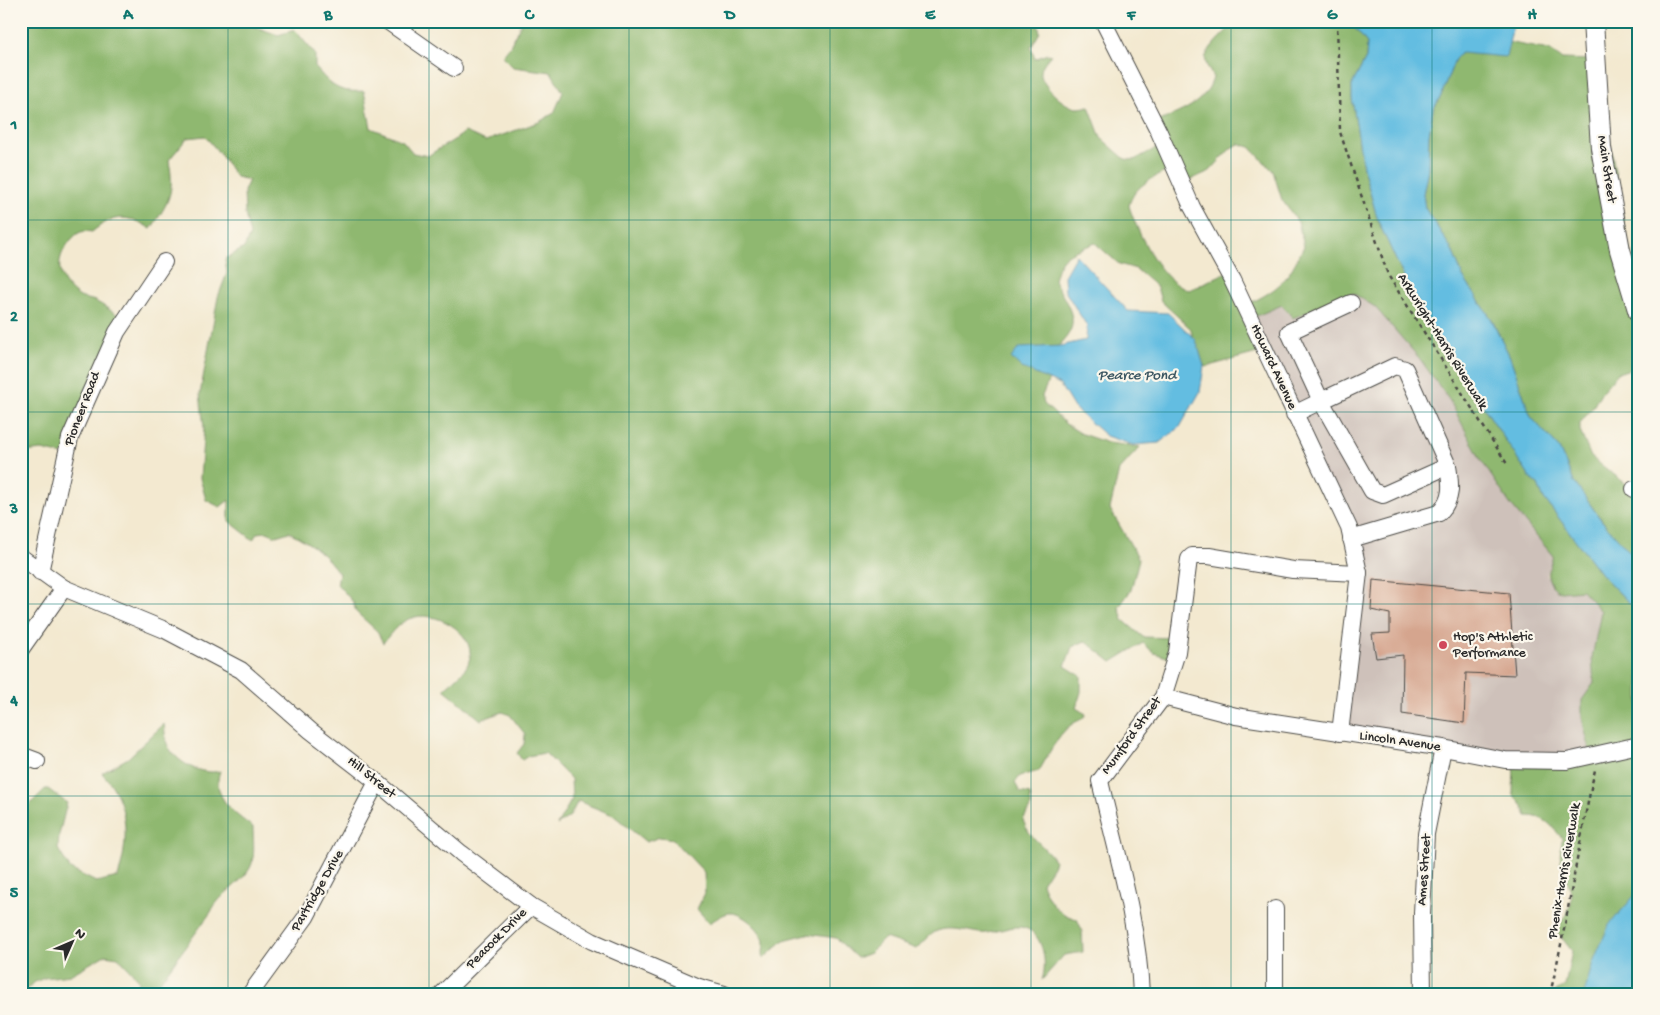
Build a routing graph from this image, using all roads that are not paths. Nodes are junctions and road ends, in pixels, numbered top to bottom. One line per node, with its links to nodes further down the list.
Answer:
1 (387, 21): 4 (street)
2 (1103, 21): 9 (street, Howard Avenue)
3 (1593, 21): 7 (main road, Main Street)
4 (454, 68)
5 (164, 262): 13 (street, Pioneer Road)
6 (1351, 303): 8 (street)
7 (1639, 313)
8 (1321, 401): 9 (street); 10 (street); 10 (street)
9 (1294, 414): 11 (street, Howard Avenue)
10 (1448, 466): 11 (street)
11 (1351, 539): 14 (street, Howard Avenue)
12 (21, 557): 13 (street, Hill Street)
13 (40, 572): 15 (street, Hill Street)
14 (1359, 573): 17 (street, Mumford Street); 18 (street, Howard Avenue)
15 (64, 588): 16 (street); 23 (street, Hill Street)
16 (21, 649)
17 (1163, 696): 18 (street, Lincoln Avenue); 29 (street, Mumford Street)
18 (1340, 733): 20 (street, Lincoln Avenue)
19 (1639, 744): 20 (street, Lincoln Avenue)
20 (1443, 748): 31 (street, Ames Street)
21 (21, 755): 22 (street)
22 (38, 761)
23 (376, 782): 24 (street, Hill Street); 26 (street, Partridge Drive)
24 (531, 906): 27 (street, Peacock Drive); 28 (street, Hill Street)
25 (1275, 909): 30 (street)
26 (250, 994)
27 (442, 994)
28 (724, 994)
29 (1141, 994)
30 (1275, 994)
31 (1423, 994)

